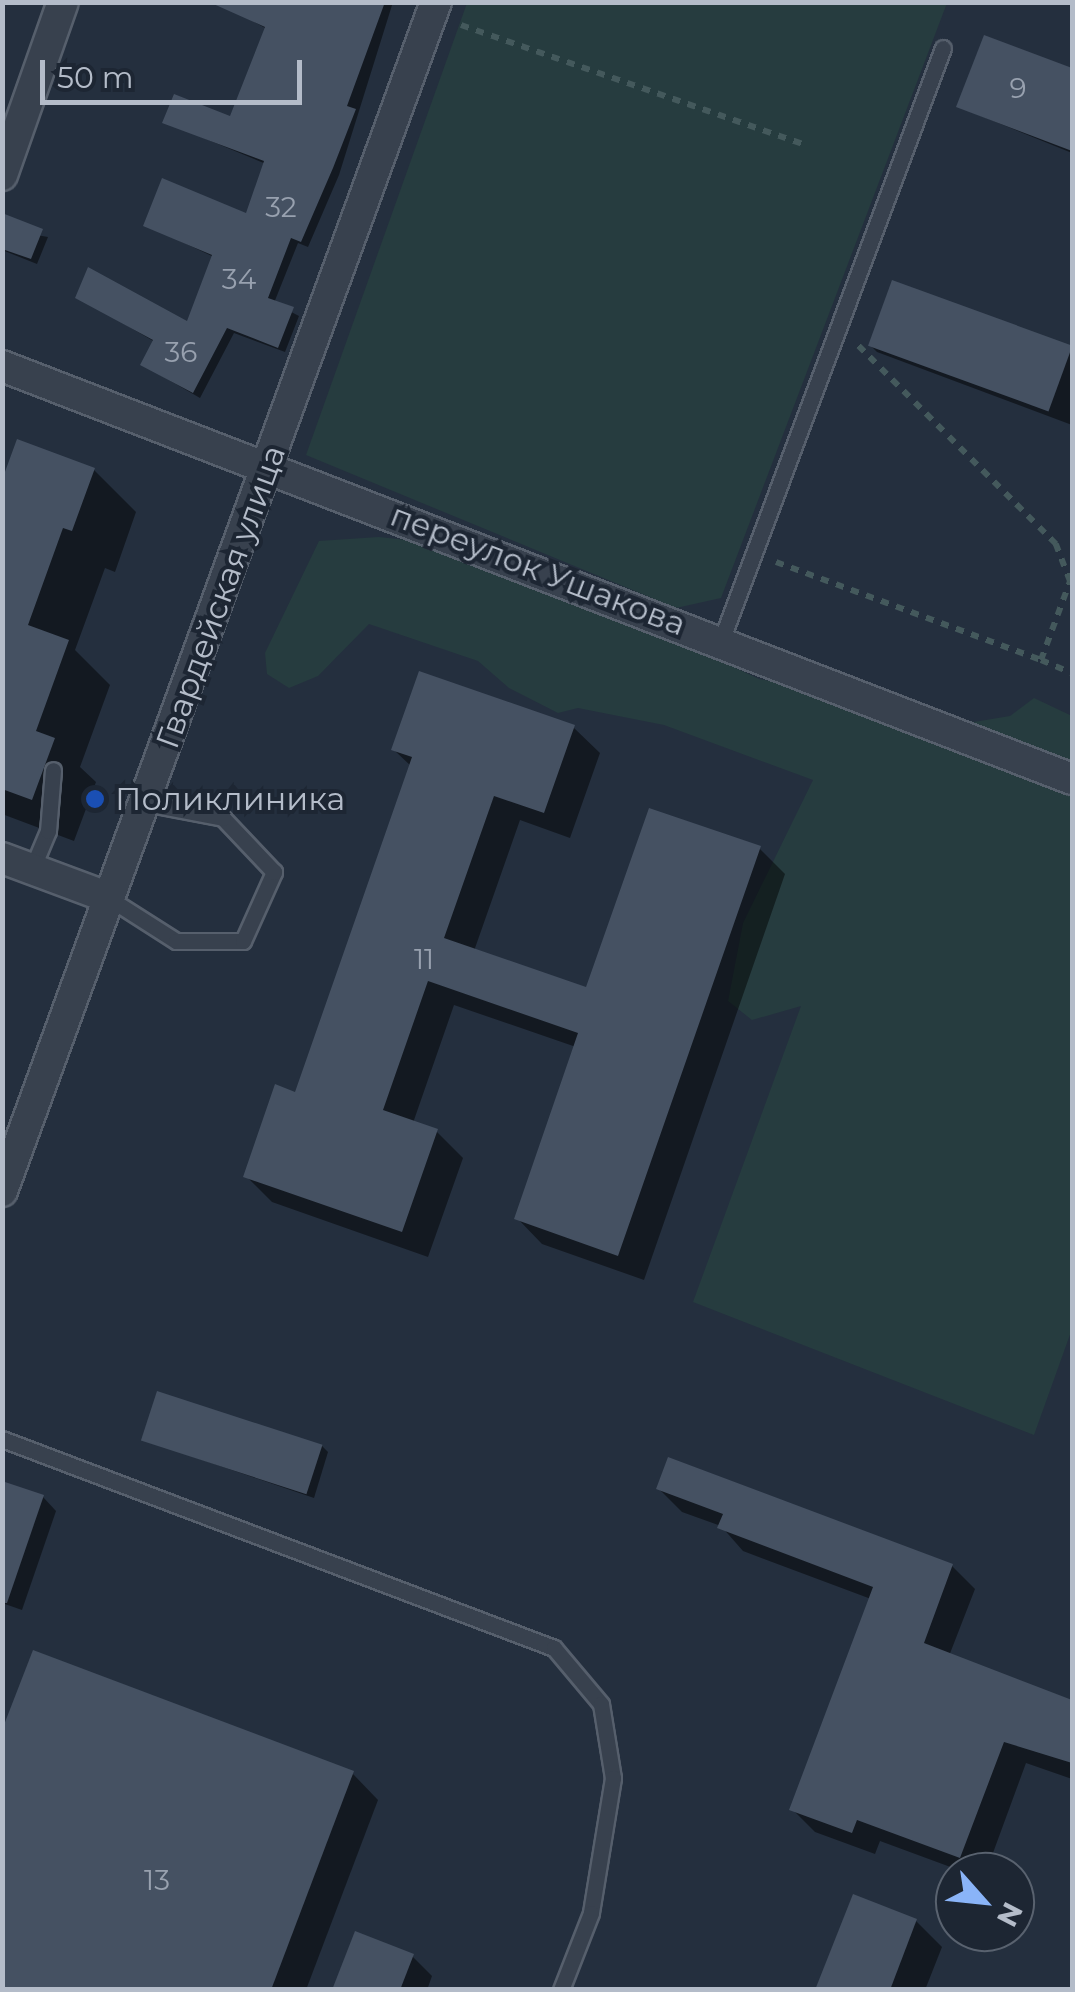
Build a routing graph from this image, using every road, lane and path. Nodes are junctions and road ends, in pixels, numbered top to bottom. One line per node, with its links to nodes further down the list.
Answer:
1 (63, 2): 5 (street)
2 (434, 9): 4 (path); 8 (street, Гвардейская улица)
3 (943, 48): 6 (lane)
4 (808, 146)
5 (2, 175)
6 (839, 326): 9 (lane); 10 (path)
7 (2, 366): 8 (street, переулок Ушакова)
8 (270, 466): 11 (street, переулок Ушакова); 16 (street, Гвардейская улица)
9 (754, 554): 11 (lane); 12 (path)
10 (1071, 582): 12 (path)
11 (721, 642): 15 (street, переулок Ушакова)
12 (1041, 660): 13 (path)
13 (1072, 673)
14 (53, 770): 18 (lane)
15 (1072, 779)
16 (145, 803): 19 (street, Гвардейская улица); 19 (lane)
17 (2, 858): 18 (street)
18 (32, 869): 19 (street)
19 (107, 898): 20 (street, Гвардейская улица)
20 (2, 1191)
21 (2, 1439): 22 (lane)
22 (561, 1990)

